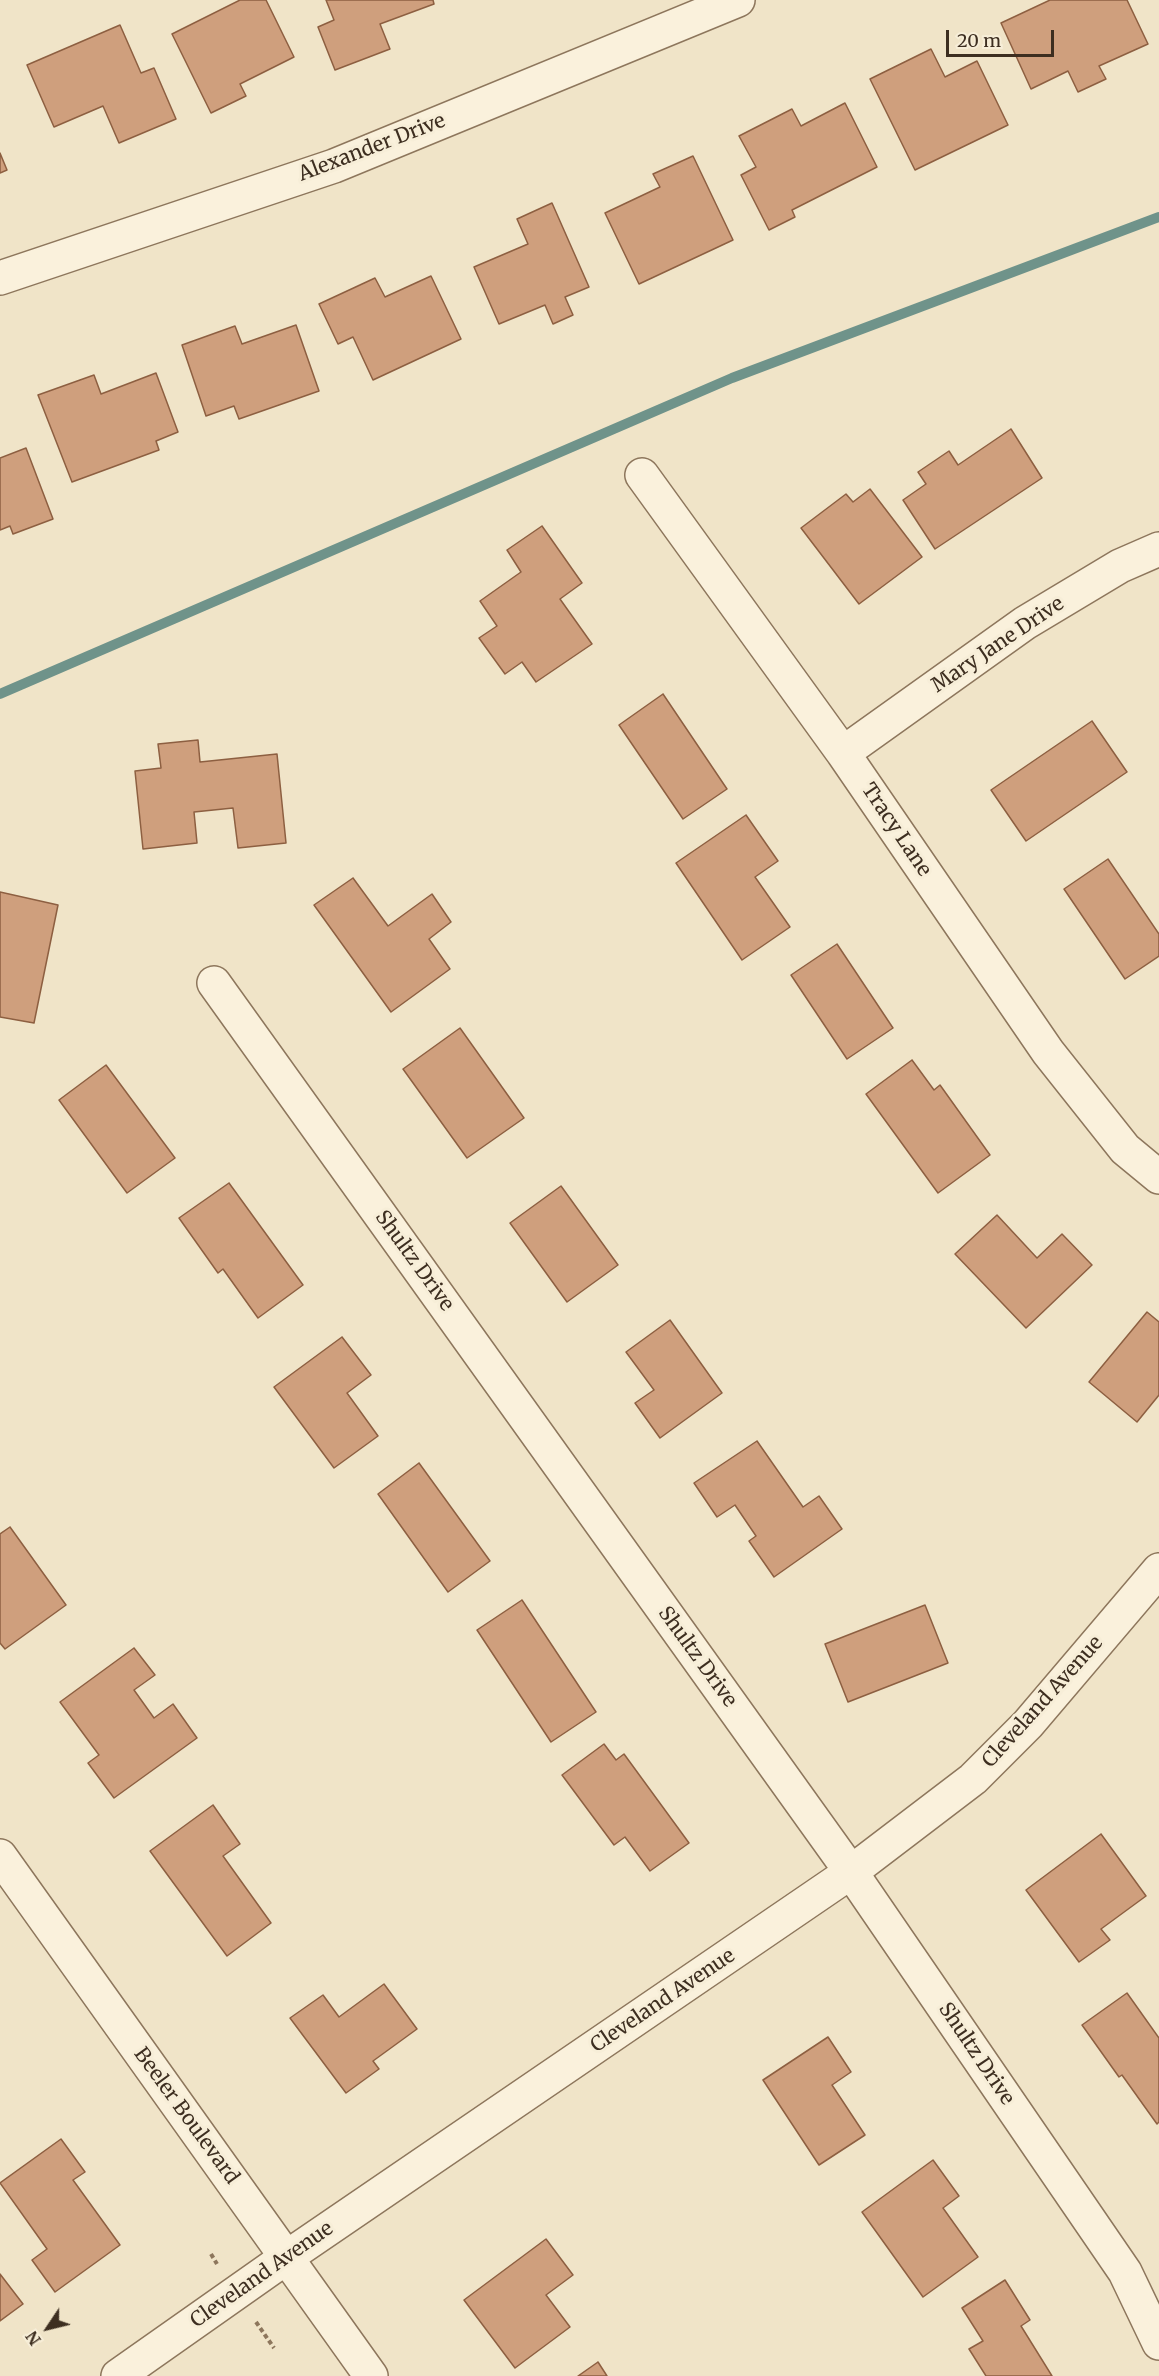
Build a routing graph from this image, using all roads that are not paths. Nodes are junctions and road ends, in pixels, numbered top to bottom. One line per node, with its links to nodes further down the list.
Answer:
1 (738, 0): 2 (street, Alexander Drive)
2 (0, 278)
3 (642, 475): 5 (street, Tracy Lane)
4 (1159, 549): 5 (street, Mary Jane Drive)
5 (843, 753): 7 (street, Tracy Lane)
6 (214, 983): 10 (street, Shultz Drive)
7 (1159, 1177)
8 (1159, 1570): 10 (street, Cleveland Avenue)
9 (0, 1856): 11 (street, Beeler Boulevard)
10 (851, 1872): 11 (street, Cleveland Avenue); 12 (street, Shultz Drive)
11 (287, 2257): 13 (street, Cleveland Avenue); 14 (street, Beeler Boulevard)
12 (1159, 2343)
13 (118, 2376)
14 (371, 2376)

